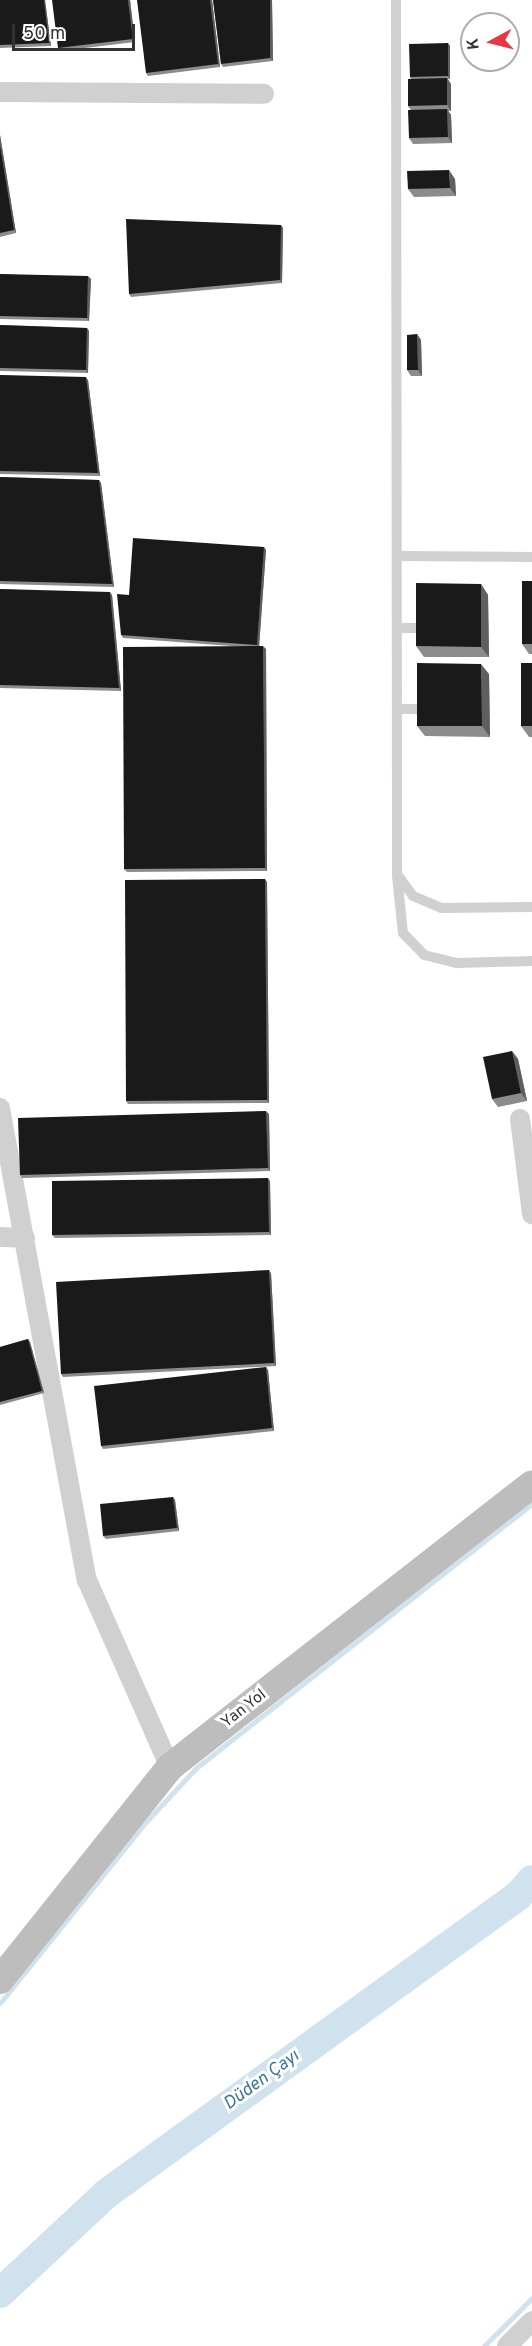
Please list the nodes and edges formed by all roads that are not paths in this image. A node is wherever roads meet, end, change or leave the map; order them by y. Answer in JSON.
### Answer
{"nodes":[{"id":1,"x":396,"y":0,"type":"edge"},
{"id":2,"x":0,"y":92,"type":"edge"},
{"id":3,"x":264,"y":94,"type":"dead end"},
{"id":4,"x":399,"y":556,"type":"junction"},
{"id":5,"x":532,"y":557,"type":"edge"},
{"id":6,"x":399,"y":628,"type":"junction"},
{"id":7,"x":424,"y":628,"type":"edge"},
{"id":8,"x":399,"y":709,"type":"junction"},
{"id":9,"x":425,"y":709,"type":"edge"},
{"id":10,"x":397,"y":874,"type":"junction"},
{"id":11,"x":532,"y":907,"type":"edge"},
{"id":12,"x":532,"y":961,"type":"edge"},
{"id":13,"x":0,"y":1108,"type":"edge"},
{"id":14,"x":520,"y":1119,"type":"dead end"},
{"id":15,"x":532,"y":1214,"type":"edge"},
{"id":16,"x":0,"y":1237,"type":"edge"},
{"id":17,"x":25,"y":1238,"type":"junction"},
{"id":18,"x":532,"y":1484,"type":"edge"},
{"id":19,"x":170,"y":1767,"type":"junction"},
{"id":20,"x":0,"y":1980,"type":"edge"},
{"id":21,"x":532,"y":2322,"type":"edge"},
{"id":22,"x":507,"y":2346,"type":"edge"}],
"edges":[{"from":1,"to":4,"type":"lane"},
{"from":2,"to":3,"type":"street"},
{"from":4,"to":5,"type":"lane"},
{"from":4,"to":6,"type":"lane"},
{"from":6,"to":7,"type":"lane"},
{"from":6,"to":8,"type":"lane"},
{"from":8,"to":9,"type":"lane"},
{"from":8,"to":10,"type":"lane"},
{"from":10,"to":11,"type":"lane"},
{"from":10,"to":12,"type":"lane"},
{"from":13,"to":17,"type":"street"},
{"from":14,"to":15,"type":"street"},
{"from":16,"to":17,"type":"street"},
{"from":17,"to":19,"type":"street"},
{"from":18,"to":19,"type":"street","name":"Yan Yol"},
{"from":19,"to":20,"type":"street","name":"Yan Yol"},
{"from":21,"to":22,"type":"street"}]}
